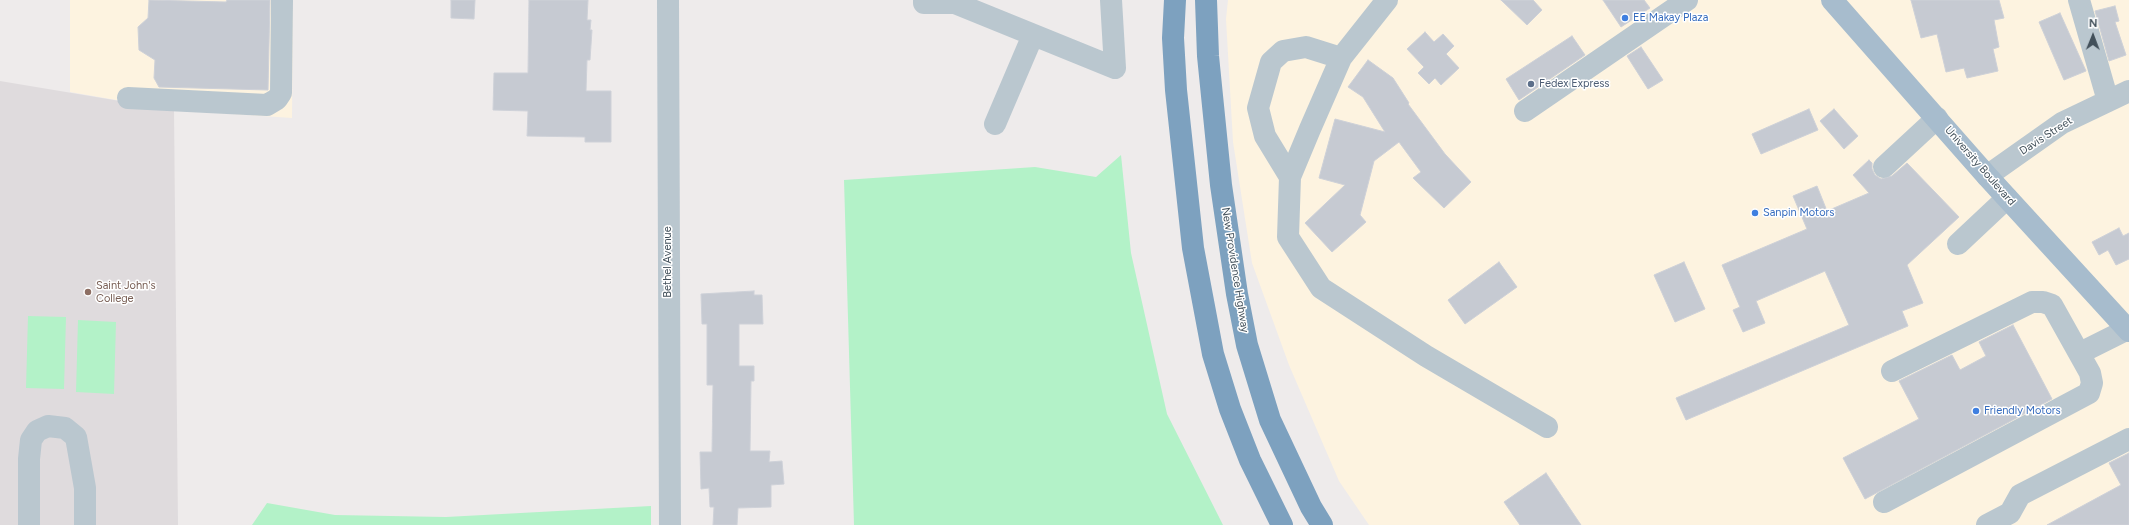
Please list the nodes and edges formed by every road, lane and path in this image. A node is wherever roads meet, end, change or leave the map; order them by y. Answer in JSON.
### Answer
{"nodes":[{"id":1,"x":282,"y":0,"type":"edge"},
{"id":2,"x":668,"y":0,"type":"edge"},
{"id":3,"x":924,"y":0,"type":"edge"},
{"id":4,"x":1112,"y":0,"type":"edge"},
{"id":5,"x":1163,"y":0,"type":"edge"},
{"id":6,"x":1175,"y":0,"type":"edge"},
{"id":7,"x":1206,"y":0,"type":"edge"},
{"id":8,"x":1387,"y":0,"type":"edge"},
{"id":9,"x":1687,"y":0,"type":"edge"},
{"id":10,"x":1832,"y":0,"type":"edge"},
{"id":11,"x":2079,"y":0,"type":"edge"},
{"id":12,"x":1033,"y":35,"type":"junction"},
{"id":13,"x":1173,"y":38,"type":"junction"},
{"id":14,"x":1342,"y":58,"type":"junction"},
{"id":15,"x":2129,"y":91,"type":"edge"},
{"id":16,"x":128,"y":98,"type":"dead end"},
{"id":17,"x":2108,"y":101,"type":"junction"},
{"id":18,"x":1525,"y":111,"type":"dead end"},
{"id":19,"x":1937,"y":118,"type":"junction"},
{"id":20,"x":995,"y":124,"type":"dead end"},
{"id":21,"x":1884,"y":167,"type":"dead end"},
{"id":22,"x":1987,"y":176,"type":"junction"},
{"id":23,"x":1290,"y":177,"type":"junction"},
{"id":24,"x":2007,"y":198,"type":"junction"},
{"id":25,"x":1958,"y":244,"type":"dead end"},
{"id":26,"x":2128,"y":330,"type":"edge"},
{"id":27,"x":2080,"y":354,"type":"junction"},
{"id":28,"x":1892,"y":371,"type":"dead end"},
{"id":29,"x":1546,"y":427,"type":"dead end"},
{"id":30,"x":2129,"y":438,"type":"edge"},
{"id":31,"x":1884,"y":502,"type":"dead end"},
{"id":32,"x":29,"y":525,"type":"edge"},
{"id":33,"x":85,"y":525,"type":"edge"},
{"id":34,"x":670,"y":525,"type":"edge"},
{"id":35,"x":1282,"y":525,"type":"edge"},
{"id":36,"x":1322,"y":525,"type":"edge"},
{"id":37,"x":1987,"y":525,"type":"edge"}],
"edges":[{"from":1,"to":16,"type":"street"},
{"from":2,"to":34,"type":"street","name":"Bethel Avenue"},
{"from":3,"to":12,"type":"street"},
{"from":4,"to":12,"type":"street"},
{"from":5,"to":13,"type":"highway"},
{"from":6,"to":13,"type":"highway"},
{"from":7,"to":36,"type":"highway","name":"New Providence Highway"},
{"from":8,"to":14,"type":"street"},
{"from":9,"to":18,"type":"street"},
{"from":10,"to":19,"type":"main road","name":"University Boulevard"},
{"from":11,"to":17,"type":"street"},
{"from":12,"to":20,"type":"street"},
{"from":13,"to":35,"type":"highway"},
{"from":14,"to":23,"type":"street"},
{"from":14,"to":23,"type":"street"},
{"from":15,"to":17,"type":"street","name":"Davis Street"},
{"from":17,"to":22,"type":"street","name":"Davis Street"},
{"from":19,"to":21,"type":"street"},
{"from":19,"to":22,"type":"main road","name":"University Boulevard"},
{"from":22,"to":24,"type":"main road","name":"University Boulevard"},
{"from":23,"to":29,"type":"street"},
{"from":24,"to":25,"type":"street"},
{"from":24,"to":26,"type":"main road","name":"University Boulevard"},
{"from":26,"to":27,"type":"street"},
{"from":27,"to":28,"type":"street"},
{"from":27,"to":31,"type":"street"},
{"from":30,"to":37,"type":"street"},
{"from":32,"to":33,"type":"street"}]}
